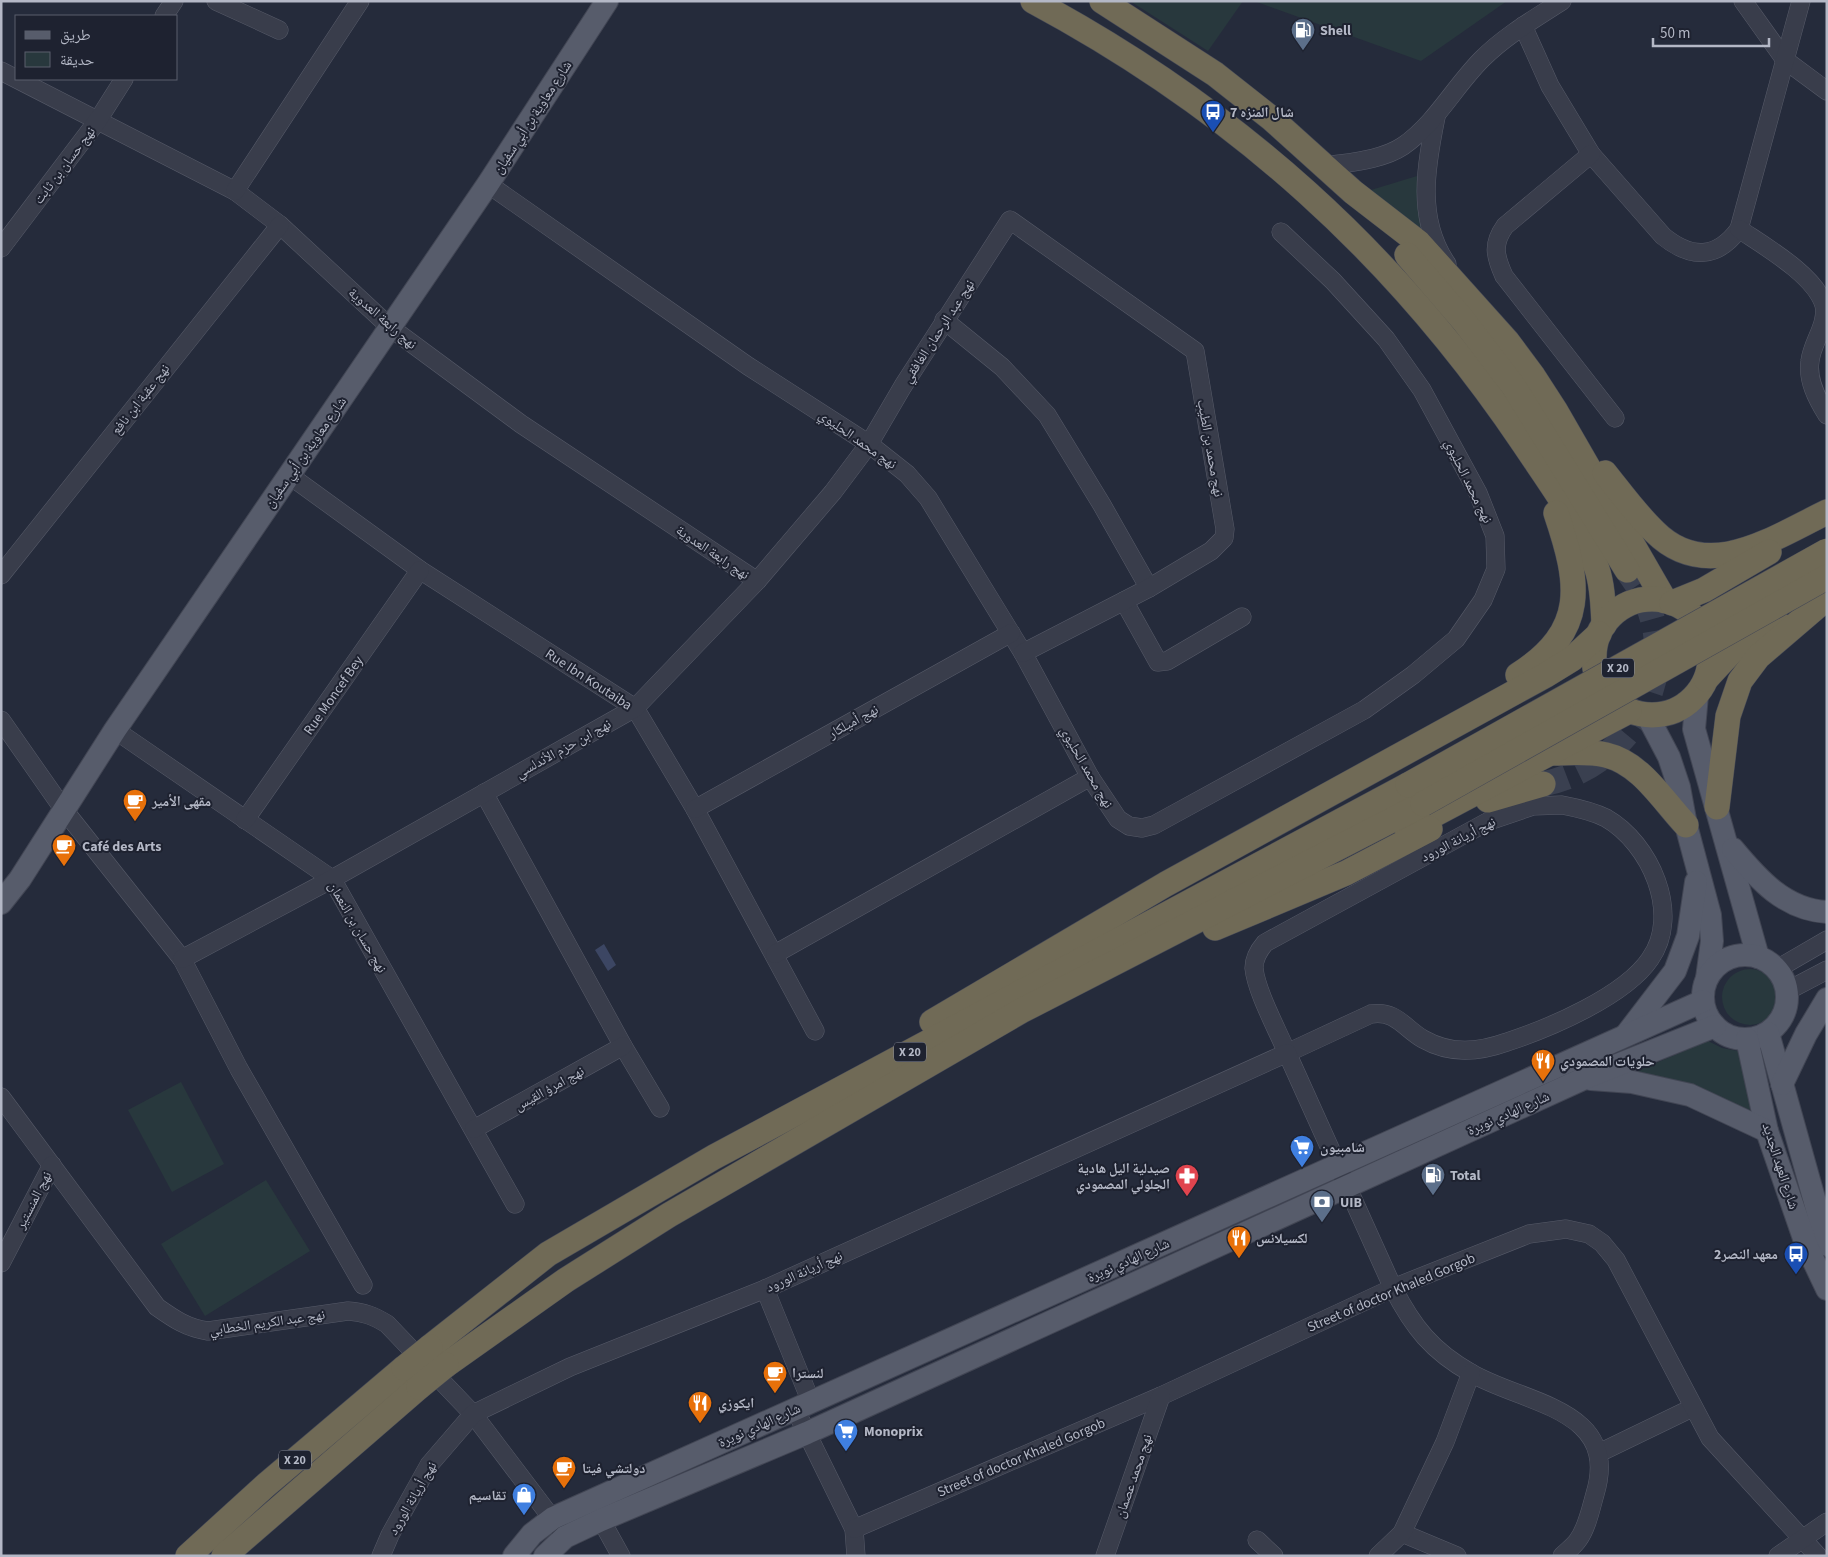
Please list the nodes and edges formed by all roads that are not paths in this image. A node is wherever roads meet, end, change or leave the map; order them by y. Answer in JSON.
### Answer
{"nodes":[{"id":1,"x":174,"y":1,"type":"edge"},
{"id":2,"x":216,"y":1,"type":"edge"},
{"id":3,"x":360,"y":1,"type":"edge"},
{"id":4,"x":1034,"y":1,"type":"edge"},
{"id":5,"x":1102,"y":1,"type":"edge"},
{"id":6,"x":1562,"y":1,"type":"edge"},
{"id":7,"x":1743,"y":1,"type":"edge"},
{"id":8,"x":1801,"y":1,"type":"edge"},
{"id":9,"x":598,"y":6,"type":"edge"},
{"id":10,"x":165,"y":15,"type":"edge"},
{"id":11,"x":1523,"y":26,"type":"junction"},
{"id":12,"x":279,"y":30,"type":"dead end"},
{"id":13,"x":1785,"y":60,"type":"junction"},
{"id":14,"x":1,"y":71,"type":"edge"},
{"id":15,"x":15,"y":78,"type":"edge"},
{"id":16,"x":19,"y":80,"type":"edge"},
{"id":17,"x":123,"y":80,"type":"edge"},
{"id":18,"x":1827,"y":91,"type":"edge"},
{"id":19,"x":1436,"y":117,"type":"junction"},
{"id":20,"x":98,"y":120,"type":"junction"},
{"id":21,"x":1591,"y":154,"type":"junction"},
{"id":22,"x":1326,"y":166,"type":"junction"},
{"id":23,"x":488,"y":184,"type":"junction"},
{"id":24,"x":235,"y":191,"type":"junction"},
{"id":25,"x":1353,"y":192,"type":"junction"},
{"id":26,"x":1010,"y":220,"type":"joint"},
{"id":27,"x":280,"y":224,"type":"junction"},
{"id":28,"x":1739,"y":229,"type":"junction"},
{"id":29,"x":1281,"y":232,"type":"dead end"},
{"id":30,"x":1,"y":248,"type":"edge"},
{"id":31,"x":1478,"y":310,"type":"junction"},
{"id":32,"x":944,"y":320,"type":"junction"},
{"id":33,"x":391,"y":328,"type":"junction"},
{"id":34,"x":1555,"y":410,"type":"junction"},
{"id":35,"x":1827,"y":415,"type":"edge"},
{"id":36,"x":1615,"y":418,"type":"dead end"},
{"id":37,"x":1516,"y":432,"type":"junction"},
{"id":38,"x":869,"y":444,"type":"junction"},
{"id":39,"x":289,"y":475,"type":"junction"},
{"id":40,"x":1827,"y":512,"type":"edge"},
{"id":41,"x":1827,"y":518,"type":"edge"},
{"id":42,"x":1827,"y":551,"type":"edge"},
{"id":43,"x":420,"y":570,"type":"junction"},
{"id":44,"x":1627,"y":570,"type":"tunnel mouth"},
{"id":45,"x":1,"y":575,"type":"edge"},
{"id":46,"x":1827,"y":577,"type":"edge"},
{"id":47,"x":757,"y":581,"type":"junction"},
{"id":48,"x":1149,"y":588,"type":"junction"},
{"id":49,"x":1124,"y":601,"type":"junction"},
{"id":50,"x":1824,"y":601,"type":"edge"},
{"id":51,"x":1669,"y":602,"type":"junction"},
{"id":52,"x":1242,"y":617,"type":"dead end"},
{"id":53,"x":1601,"y":629,"type":"junction"},
{"id":54,"x":1010,"y":633,"type":"junction"},
{"id":55,"x":1023,"y":654,"type":"junction"},
{"id":56,"x":1701,"y":687,"type":"junction"},
{"id":57,"x":635,"y":708,"type":"junction"},
{"id":58,"x":1638,"y":713,"type":"junction"},
{"id":59,"x":1,"y":720,"type":"edge"},
{"id":60,"x":115,"y":730,"type":"junction"},
{"id":61,"x":1550,"y":754,"type":"junction"},
{"id":62,"x":1363,"y":776,"type":"junction"},
{"id":63,"x":1090,"y":777,"type":"junction"},
{"id":64,"x":1543,"y":784,"type":"tunnel mouth"},
{"id":65,"x":484,"y":793,"type":"junction"},
{"id":66,"x":1416,"y":795,"type":"junction"},
{"id":67,"x":1716,"y":807,"type":"junction"},
{"id":68,"x":695,"y":809,"type":"junction"},
{"id":69,"x":64,"y":810,"type":"junction"},
{"id":70,"x":245,"y":820,"type":"junction"},
{"id":71,"x":1686,"y":825,"type":"junction"},
{"id":72,"x":1726,"y":840,"type":"junction"},
{"id":73,"x":1698,"y":864,"type":"junction"},
{"id":74,"x":332,"y":879,"type":"junction"},
{"id":75,"x":1,"y":903,"type":"edge"},
{"id":76,"x":1827,"y":912,"type":"edge"},
{"id":77,"x":1215,"y":928,"type":"junction"},
{"id":78,"x":1827,"y":940,"type":"edge"},
{"id":79,"x":775,"y":954,"type":"junction"},
{"id":80,"x":1758,"y":957,"type":"junction"},
{"id":81,"x":182,"y":959,"type":"junction"},
{"id":82,"x":1777,"y":969,"type":"junction"},
{"id":83,"x":1827,"y":970,"type":"edge"},
{"id":84,"x":1707,"y":978,"type":"junction"},
{"id":85,"x":1787,"y":991,"type":"junction"},
{"id":86,"x":1827,"y":999,"type":"edge"},
{"id":87,"x":1703,"y":1001,"type":"junction"},
{"id":88,"x":1715,"y":1026,"type":"junction"},
{"id":89,"x":815,"y":1031,"type":"dead end"},
{"id":90,"x":1757,"y":1036,"type":"junction"},
{"id":91,"x":1624,"y":1037,"type":"junction"},
{"id":92,"x":623,"y":1046,"type":"junction"},
{"id":93,"x":1287,"y":1053,"type":"junction"},
{"id":94,"x":1585,"y":1078,"type":"junction"},
{"id":95,"x":1782,"y":1084,"type":"junction"},
{"id":96,"x":1,"y":1096,"type":"edge"},
{"id":97,"x":860,"y":1104,"type":"junction"},
{"id":98,"x":660,"y":1108,"type":"dead end"},
{"id":99,"x":474,"y":1130,"type":"junction"},
{"id":100,"x":1767,"y":1131,"type":"junction"},
{"id":101,"x":714,"y":1157,"type":"junction"},
{"id":102,"x":52,"y":1164,"type":"junction"},
{"id":103,"x":1342,"y":1177,"type":"junction"},
{"id":104,"x":515,"y":1204,"type":"dead end"},
{"id":105,"x":1827,"y":1245,"type":"edge"},
{"id":106,"x":1,"y":1263,"type":"edge"},
{"id":107,"x":362,"y":1284,"type":"dead end"},
{"id":108,"x":1392,"y":1288,"type":"junction"},
{"id":109,"x":765,"y":1289,"type":"junction"},
{"id":110,"x":1827,"y":1289,"type":"edge"},
{"id":111,"x":1471,"y":1374,"type":"junction"},
{"id":112,"x":1161,"y":1396,"type":"junction"},
{"id":113,"x":803,"y":1405,"type":"junction"},
{"id":114,"x":1692,"y":1408,"type":"junction"},
{"id":115,"x":473,"y":1414,"type":"junction"},
{"id":116,"x":807,"y":1433,"type":"junction"},
{"id":117,"x":1599,"y":1453,"type":"junction"},
{"id":118,"x":266,"y":1485,"type":"junction"},
{"id":119,"x":553,"y":1518,"type":"junction"},
{"id":120,"x":601,"y":1520,"type":"junction"},
{"id":121,"x":1827,"y":1522,"type":"edge"},
{"id":122,"x":854,"y":1529,"type":"junction"},
{"id":123,"x":1402,"y":1533,"type":"junction"},
{"id":124,"x":565,"y":1537,"type":"junction"},
{"id":125,"x":1802,"y":1539,"type":"junction"},
{"id":126,"x":1257,"y":1540,"type":"dead end"},
{"id":127,"x":174,"y":1556,"type":"edge"},
{"id":128,"x":188,"y":1556,"type":"edge"},
{"id":129,"x":224,"y":1556,"type":"edge"},
{"id":130,"x":381,"y":1556,"type":"edge"},
{"id":131,"x":514,"y":1556,"type":"edge"},
{"id":132,"x":545,"y":1556,"type":"edge"},
{"id":133,"x":621,"y":1556,"type":"edge"},
{"id":134,"x":856,"y":1556,"type":"edge"},
{"id":135,"x":1105,"y":1556,"type":"edge"},
{"id":136,"x":1274,"y":1556,"type":"edge"},
{"id":137,"x":1378,"y":1556,"type":"edge"},
{"id":138,"x":1457,"y":1556,"type":"edge"},
{"id":139,"x":1562,"y":1556,"type":"edge"},
{"id":140,"x":1778,"y":1556,"type":"edge"},
{"id":141,"x":1818,"y":1556,"type":"edge"}],
"edges":[{"from":1,"to":10,"type":"street"},
{"from":2,"to":12,"type":"street"},
{"from":3,"to":24,"type":"street"},
{"from":4,"to":37,"type":"highway"},
{"from":5,"to":22,"type":"highway"},
{"from":6,"to":11,"type":"street"},
{"from":7,"to":13,"type":"street"},
{"from":8,"to":13,"type":"street"},
{"from":9,"to":23,"type":"main road","name":"شارع معاوية بن أبي سفيان"},
{"from":11,"to":19,"type":"street"},
{"from":11,"to":21,"type":"street"},
{"from":13,"to":18,"type":"street"},
{"from":13,"to":28,"type":"street"},
{"from":14,"to":15,"type":"street","name":"نهج رابعة العدوية"},
{"from":16,"to":20,"type":"street","name":"نهج رابعة العدوية"},
{"from":17,"to":20,"type":"street","name":"نهج حسان بن ثابت"},
{"from":19,"to":22,"type":"street"},
{"from":19,"to":31,"type":"street"},
{"from":20,"to":24,"type":"street","name":"نهج رابعة العدوية"},
{"from":20,"to":30,"type":"street","name":"نهج حسان بن ثابت"},
{"from":21,"to":28,"type":"street"},
{"from":21,"to":36,"type":"street"},
{"from":22,"to":25,"type":"highway"},
{"from":23,"to":33,"type":"main road","name":"شارع معاوية بن أبي سفيان"},
{"from":23,"to":38,"type":"street","name":"نهج محمد الحليوي"},
{"from":24,"to":27,"type":"street","name":"نهج رابعة العدوية"},
{"from":25,"to":31,"type":"highway"},
{"from":25,"to":44,"type":"highway"},
{"from":26,"to":32,"type":"street","name":"نهج عبد الرحمان الغافقي"},
{"from":26,"to":48,"type":"street","name":"نهج محمد بن الطيب"},
{"from":27,"to":33,"type":"street","name":"نهج رابعة العدوية"},
{"from":27,"to":45,"type":"street","name":"نهج عقبة ابن نافع"},
{"from":28,"to":35,"type":"street"},
{"from":29,"to":63,"type":"street","name":"نهج محمد الحليوي"},
{"from":31,"to":34,"type":"highway"},
{"from":32,"to":38,"type":"street","name":"نهج عبد الرحمان الغافقي"},
{"from":32,"to":48,"type":"street"},
{"from":33,"to":39,"type":"main road","name":"شارع معاوية بن أبي سفيان"},
{"from":33,"to":47,"type":"street","name":"نهج رابعة العدوية"},
{"from":34,"to":40,"type":"highway"},
{"from":34,"to":51,"type":"highway"},
{"from":37,"to":53,"type":"highway"},
{"from":37,"to":62,"type":"highway"},
{"from":38,"to":47,"type":"street","name":"نهج ابن حزم الأندلسي"},
{"from":38,"to":54,"type":"street","name":"نهج محمد الحليوي"},
{"from":39,"to":43,"type":"street","name":"Rue Ibn Koutaiba"},
{"from":39,"to":60,"type":"main road","name":"شارع معاوية بن أبي سفيان"},
{"from":41,"to":51,"type":"highway"},
{"from":42,"to":66,"type":"highway","number":"X 20","bridge":true},
{"from":43,"to":57,"type":"street","name":"Rue Ibn Koutaiba"},
{"from":43,"to":70,"type":"street","name":"Rue Moncef Bey"},
{"from":46,"to":66,"type":"highway","number":"X 20","bridge":true},
{"from":47,"to":57,"type":"street","name":"نهج ابن حزم الأندلسي"},
{"from":48,"to":49,"type":"street","name":"نهج محمد بن الطيب"},
{"from":49,"to":52,"type":"street"},
{"from":49,"to":55,"type":"street","name":"نهج محمد بن الطيب"},
{"from":50,"to":56,"type":"highway"},
{"from":50,"to":67,"type":"highway"},
{"from":51,"to":53,"type":"highway"},
{"from":51,"to":56,"type":"highway"},
{"from":53,"to":58,"type":"highway"},
{"from":53,"to":62,"type":"highway"},
{"from":54,"to":55,"type":"street","name":"نهج محمد الحليوي"},
{"from":54,"to":68,"type":"street","name":"نهج أميلكار"},
{"from":55,"to":63,"type":"street","name":"نهج محمد الحليوي"},
{"from":56,"to":58,"type":"highway"},
{"from":56,"to":67,"type":"main road"},
{"from":57,"to":65,"type":"street","name":"نهج ابن حزم الأندلسي"},
{"from":57,"to":68,"type":"street","name":"Rue Ibn Koutaiba"},
{"from":58,"to":61,"type":"highway"},
{"from":58,"to":71,"type":"main road"},
{"from":59,"to":69,"type":"street"},
{"from":60,"to":69,"type":"main road","name":"شارع معاوية بن أبي سفيان"},
{"from":60,"to":70,"type":"street","name":"نهج حسان بن النعمان"},
{"from":61,"to":71,"type":"highway"},
{"from":61,"to":77,"type":"highway"},
{"from":62,"to":101,"type":"highway"},
{"from":63,"to":79,"type":"street"},
{"from":64,"to":77,"type":"highway"},
{"from":65,"to":74,"type":"street","name":"نهج ابن حزم الأندلسي"},
{"from":65,"to":92,"type":"street"},
{"from":66,"to":97,"type":"highway","number":"X 20"},
{"from":66,"to":101,"type":"highway","number":"X 20"},
{"from":67,"to":72,"type":"main road"},
{"from":68,"to":79,"type":"street","name":"Rue Ibn Koutaiba"},
{"from":69,"to":75,"type":"main road","name":"شارع معاوية بن أبي سفيان"},
{"from":69,"to":81,"type":"street"},
{"from":70,"to":74,"type":"street","name":"نهج حسان بن النعمان"},
{"from":71,"to":73,"type":"main road"},
{"from":72,"to":76,"type":"main road"},
{"from":72,"to":80,"type":"main road"},
{"from":73,"to":84,"type":"main road"},
{"from":73,"to":91,"type":"main road"},
{"from":74,"to":81,"type":"street","name":"نهج ابن حزم الأندلسي"},
{"from":74,"to":99,"type":"street","name":"نهج حسان بن النعمان"},
{"from":77,"to":97,"type":"highway"},
{"from":78,"to":82,"type":"street"},
{"from":79,"to":89,"type":"street","name":"Rue Ibn Koutaiba"},
{"from":80,"to":82,"type":"main road"},
{"from":80,"to":84,"type":"main road"},
{"from":81,"to":107,"type":"street"},
{"from":82,"to":85,"type":"main road"},
{"from":83,"to":85,"type":"street"},
{"from":84,"to":87,"type":"main road"},
{"from":85,"to":90,"type":"main road"},
{"from":86,"to":95,"type":"main road"},
{"from":87,"to":88,"type":"main road"},
{"from":87,"to":91,"type":"main road","name":"شارع الهادي نويرة"},
{"from":88,"to":90,"type":"main road"},
{"from":88,"to":94,"type":"main road","name":"شارع الهادي نويرة"},
{"from":90,"to":95,"type":"main road","name":"شارع العهد الجديد"},
{"from":90,"to":100,"type":"main road","name":"شارع العهد الجديد"},
{"from":91,"to":103,"type":"main road","name":"شارع الهادي نويرة"},
{"from":92,"to":98,"type":"street"},
{"from":92,"to":99,"type":"street","name":"نهج امرؤ القيس"},
{"from":93,"to":93,"type":"street","name":"نهج أريانة الورود"},
{"from":93,"to":103,"type":"street","name":"نهج أريانة الورود"},
{"from":93,"to":109,"type":"street","name":"نهج أريانة الورود"},
{"from":94,"to":100,"type":"main road"},
{"from":94,"to":103,"type":"main road","name":"شارع الهادي نويرة"},
{"from":95,"to":105,"type":"main road","name":"شارع العهد الجديد"},
{"from":96,"to":102,"type":"street","name":"نهج عبد الكريم الخطابي"},
{"from":97,"to":129,"type":"highway","number":"X 20","bridge":true},
{"from":99,"to":104,"type":"street","name":"نهج حسان بن النعمان"},
{"from":100,"to":110,"type":"main road","name":"شارع العهد الجديد"},
{"from":101,"to":118,"type":"highway","number":"X 20","bridge":true},
{"from":102,"to":106,"type":"street","name":"نهج المنستير"},
{"from":102,"to":115,"type":"street","name":"نهج عبد الكريم الخطابي"},
{"from":103,"to":108,"type":"street","name":"نهج أريانة الورود"},
{"from":103,"to":113,"type":"main road","name":"شارع الهادي نويرة"},
{"from":103,"to":116,"type":"main road","name":"شارع الهادي نويرة"},
{"from":108,"to":111,"type":"street","name":"نهج أريانة الورود"},
{"from":108,"to":112,"type":"street","name":"Street of doctor Khaled Gorgob"},
{"from":108,"to":114,"type":"street","name":"Street of doctor Khaled Gorgob"},
{"from":109,"to":113,"type":"street"},
{"from":109,"to":115,"type":"street","name":"نهج أريانة الورود"},
{"from":111,"to":117,"type":"street","name":"نهج أريانة الورود"},
{"from":111,"to":123,"type":"street"},
{"from":112,"to":122,"type":"street","name":"Street of doctor Khaled Gorgob"},
{"from":112,"to":135,"type":"street","name":"نهج محمد عصمان"},
{"from":113,"to":116,"type":"street"},
{"from":113,"to":119,"type":"main road","name":"شارع الهادي نويرة"},
{"from":114,"to":117,"type":"street"},
{"from":114,"to":125,"type":"street","name":"Street of doctor Khaled Gorgob"},
{"from":115,"to":119,"type":"street","name":"نهج عبد الكريم الخطابي"},
{"from":115,"to":130,"type":"street","name":"نهج أريانة الورود"},
{"from":116,"to":120,"type":"main road","name":"شارع الهادي نويرة"},
{"from":116,"to":122,"type":"street"},
{"from":117,"to":139,"type":"street"},
{"from":118,"to":127,"type":"highway"},
{"from":118,"to":128,"type":"highway","number":"X 20"},
{"from":119,"to":124,"type":"street"},
{"from":119,"to":131,"type":"main road","name":"شارع الهادي نويرة"},
{"from":120,"to":124,"type":"main road","name":"شارع الهادي نويرة"},
{"from":120,"to":133,"type":"street"},
{"from":121,"to":125,"type":"street"},
{"from":122,"to":134,"type":"street"},
{"from":123,"to":137,"type":"street"},
{"from":123,"to":138,"type":"street"},
{"from":124,"to":132,"type":"main road","name":"شارع الهادي نويرة"},
{"from":125,"to":140,"type":"street"},
{"from":125,"to":141,"type":"street","name":"Street of doctor Khaled Gorgob"},
{"from":126,"to":136,"type":"street"}]}
